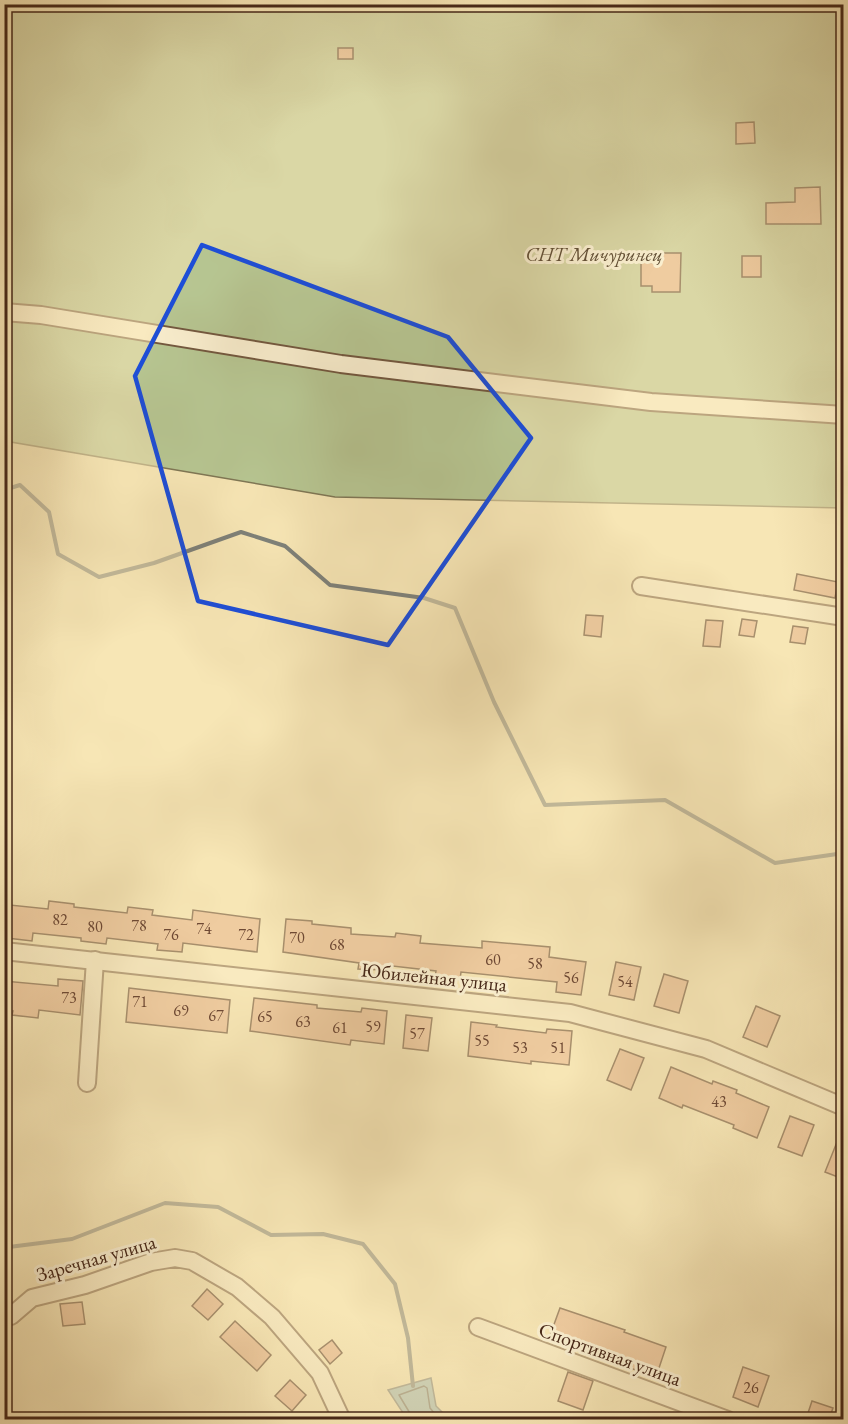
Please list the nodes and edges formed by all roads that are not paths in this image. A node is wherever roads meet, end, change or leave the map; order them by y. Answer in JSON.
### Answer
{"nodes":[{"id":1,"x":4,"y":312,"type":"edge"},
{"id":2,"x":843,"y":415,"type":"edge"},
{"id":3,"x":641,"y":586,"type":"dead end"},
{"id":4,"x":843,"y":617,"type":"edge"},
{"id":5,"x":4,"y":951,"type":"edge"},
{"id":6,"x":95,"y":960,"type":"junction"},
{"id":7,"x":87,"y":1083,"type":"dead end"},
{"id":8,"x":843,"y":1107,"type":"edge"},
{"id":9,"x":11,"y":1316,"type":"dead end"},
{"id":10,"x":478,"y":1327,"type":"dead end"},
{"id":11,"x":342,"y":1419,"type":"edge"},
{"id":12,"x":728,"y":1419,"type":"edge"}],
"edges":[{"from":1,"to":2,"type":"street"},
{"from":3,"to":4,"type":"street"},
{"from":5,"to":6,"type":"street","name":"Юбилейная улица"},
{"from":6,"to":7,"type":"street"},
{"from":6,"to":8,"type":"street","name":"Юбилейная улица"},
{"from":9,"to":11,"type":"street","name":"Заречная улица"},
{"from":10,"to":12,"type":"street","name":"Спортивная улица"}]}
